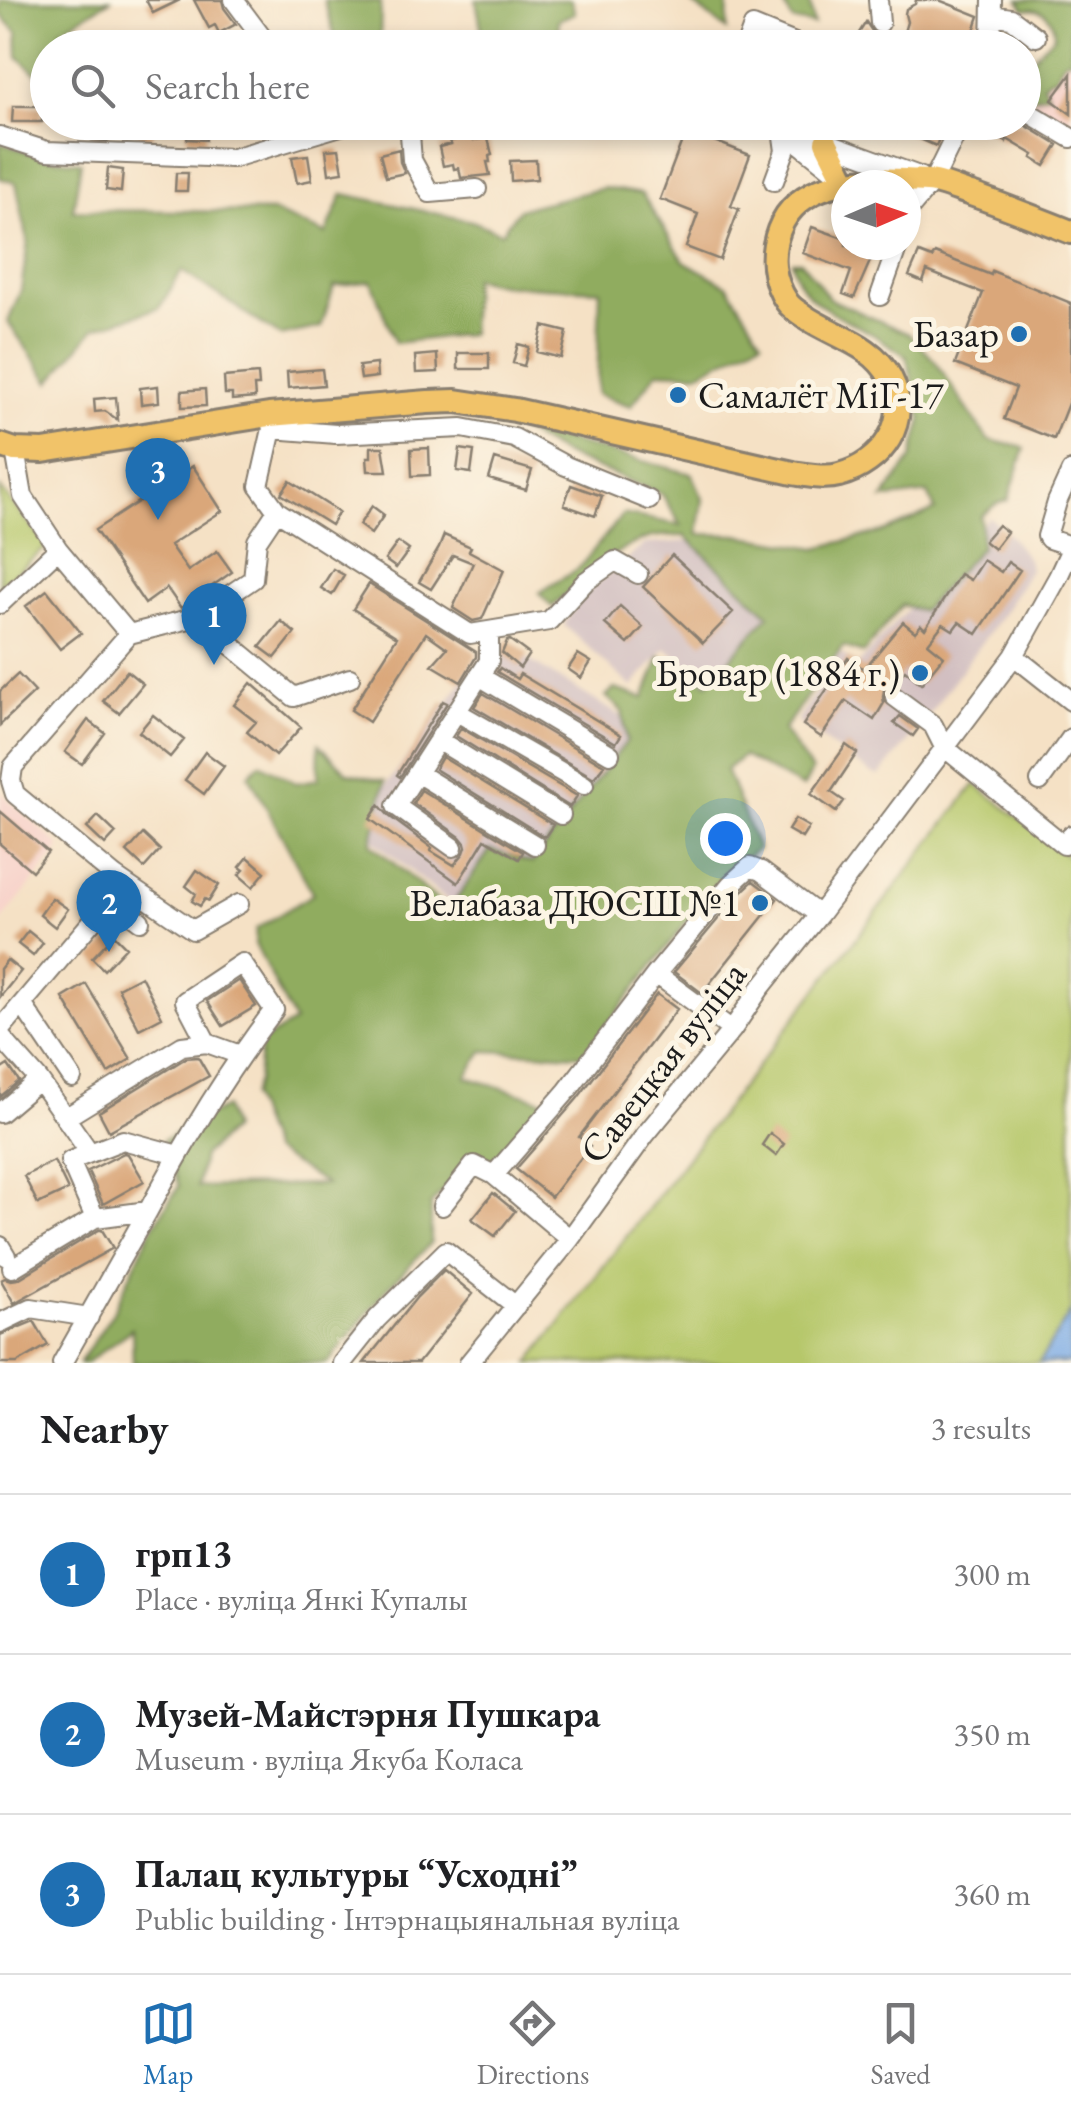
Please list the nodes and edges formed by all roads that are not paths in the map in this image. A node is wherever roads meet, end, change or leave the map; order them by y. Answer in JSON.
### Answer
{"nodes":[{"id":1,"x":234,"y":0,"type":"edge"},
{"id":2,"x":878,"y":0,"type":"edge"},
{"id":3,"x":992,"y":7,"type":"edge"},
{"id":4,"x":880,"y":24,"type":"dead end"},
{"id":5,"x":256,"y":30,"type":"edge"},
{"id":6,"x":1027,"y":30,"type":"edge"},
{"id":7,"x":1041,"y":120,"type":"edge"},
{"id":8,"x":0,"y":136,"type":"edge"},
{"id":9,"x":1071,"y":138,"type":"edge"},
{"id":10,"x":294,"y":140,"type":"edge"},
{"id":11,"x":411,"y":140,"type":"edge"},
{"id":12,"x":784,"y":140,"type":"edge"},
{"id":13,"x":795,"y":140,"type":"edge"},
{"id":14,"x":819,"y":140,"type":"edge"},
{"id":15,"x":953,"y":140,"type":"edge"},
{"id":16,"x":826,"y":142,"type":"junction"},
{"id":17,"x":832,"y":170,"type":"edge"},
{"id":18,"x":841,"y":170,"type":"edge"},
{"id":19,"x":774,"y":181,"type":"dead end"},
{"id":20,"x":921,"y":181,"type":"edge"},
{"id":21,"x":933,"y":181,"type":"junction"},
{"id":22,"x":831,"y":186,"type":"edge"},
{"id":23,"x":477,"y":189,"type":"dead end"},
{"id":24,"x":921,"y":196,"type":"edge"},
{"id":25,"x":1071,"y":232,"type":"edge"},
{"id":26,"x":893,"y":260,"type":"edge"},
{"id":27,"x":880,"y":296,"type":"dead end"},
{"id":28,"x":271,"y":422,"type":"junction"},
{"id":29,"x":8,"y":447,"type":"edge"},
{"id":30,"x":1071,"y":471,"type":"edge"},
{"id":31,"x":649,"y":500,"type":"dead end"},
{"id":32,"x":277,"y":510,"type":"junction"},
{"id":33,"x":1071,"y":548,"type":"edge"},
{"id":34,"x":58,"y":549,"type":"junction"},
{"id":35,"x":638,"y":574,"type":"dead end"},
{"id":36,"x":0,"y":604,"type":"edge"},
{"id":37,"x":197,"y":617,"type":"junction"},
{"id":38,"x":488,"y":631,"type":"junction"},
{"id":39,"x":129,"y":634,"type":"junction"},
{"id":40,"x":1014,"y":656,"type":"junction"},
{"id":41,"x":480,"y":676,"type":"junction"},
{"id":42,"x":350,"y":678,"type":"dead end"},
{"id":43,"x":895,"y":697,"type":"dead end"},
{"id":44,"x":1071,"y":701,"type":"edge"},
{"id":45,"x":457,"y":712,"type":"junction"},
{"id":46,"x":1071,"y":738,"type":"edge"},
{"id":47,"x":438,"y":740,"type":"junction"},
{"id":48,"x":944,"y":747,"type":"junction"},
{"id":49,"x":610,"y":754,"type":"dead end"},
{"id":50,"x":418,"y":773,"type":"junction"},
{"id":51,"x":1040,"y":780,"type":"dead end"},
{"id":52,"x":584,"y":785,"type":"dead end"},
{"id":53,"x":561,"y":815,"type":"dead end"},
{"id":54,"x":1071,"y":836,"type":"edge"},
{"id":55,"x":535,"y":845,"type":"dead end"},
{"id":56,"x":453,"y":847,"type":"dead end"},
{"id":57,"x":114,"y":876,"type":"junction"},
{"id":58,"x":111,"y":899,"type":"junction"},
{"id":59,"x":240,"y":904,"type":"dead end"},
{"id":60,"x":819,"y":914,"type":"junction"},
{"id":61,"x":140,"y":921,"type":"dead end"},
{"id":62,"x":656,"y":974,"type":"junction"},
{"id":63,"x":22,"y":1004,"type":"junction"},
{"id":64,"x":732,"y":1030,"type":"junction"},
{"id":65,"x":0,"y":1033,"type":"edge"},
{"id":66,"x":207,"y":1042,"type":"junction"},
{"id":67,"x":240,"y":1055,"type":"junction"},
{"id":68,"x":72,"y":1078,"type":"dead end"},
{"id":69,"x":39,"y":1080,"type":"junction"},
{"id":70,"x":0,"y":1112,"type":"edge"},
{"id":71,"x":65,"y":1118,"type":"junction"},
{"id":72,"x":90,"y":1154,"type":"junction"},
{"id":73,"x":178,"y":1155,"type":"junction"},
{"id":74,"x":494,"y":1175,"type":"junction"},
{"id":75,"x":442,"y":1206,"type":"dead end"},
{"id":76,"x":148,"y":1211,"type":"junction"},
{"id":77,"x":95,"y":1218,"type":"junction"},
{"id":78,"x":570,"y":1239,"type":"junction"},
{"id":79,"x":6,"y":1257,"type":"edge"},
{"id":80,"x":516,"y":1306,"type":"junction"},
{"id":81,"x":89,"y":1317,"type":"junction"},
{"id":82,"x":0,"y":1324,"type":"edge"},
{"id":83,"x":62,"y":1363,"type":"edge"},
{"id":84,"x":342,"y":1363,"type":"edge"},
{"id":85,"x":469,"y":1363,"type":"edge"}],
"edges":[{"from":1,"to":5,"type":"street"},
{"from":2,"to":4,"type":"street"},
{"from":3,"to":6,"type":"street"},
{"from":7,"to":9,"type":"street"},
{"from":8,"to":10,"type":"street"},
{"from":11,"to":23,"type":"street"},
{"from":12,"to":19,"type":"street"},
{"from":13,"to":17,"type":"street"},
{"from":14,"to":16,"type":"street"},
{"from":15,"to":21,"type":"street"},
{"from":16,"to":18,"type":"main road"},
{"from":16,"to":21,"type":"street"},
{"from":20,"to":21,"type":"main road"},
{"from":21,"to":24,"type":"street"},
{"from":21,"to":25,"type":"main road"},
{"from":22,"to":28,"type":"main road"},
{"from":26,"to":27,"type":"street"},
{"from":28,"to":29,"type":"main road"},
{"from":28,"to":31,"type":"street"},
{"from":28,"to":32,"type":"street"},
{"from":29,"to":34,"type":"street"},
{"from":30,"to":33,"type":"street"},
{"from":32,"to":37,"type":"street"},
{"from":32,"to":38,"type":"street"},
{"from":33,"to":40,"type":"street","name":"Савецкая вуліца"},
{"from":34,"to":36,"type":"street"},
{"from":34,"to":39,"type":"street"},
{"from":35,"to":38,"type":"street"},
{"from":37,"to":39,"type":"street"},
{"from":37,"to":42,"type":"street"},
{"from":38,"to":41,"type":"street"},
{"from":39,"to":57,"type":"street"},
{"from":40,"to":44,"type":"street"},
{"from":40,"to":48,"type":"street","name":"Савецкая вуліца"},
{"from":41,"to":45,"type":"street"},
{"from":41,"to":49,"type":"street"},
{"from":43,"to":48,"type":"street"},
{"from":45,"to":47,"type":"street"},
{"from":45,"to":52,"type":"street"},
{"from":46,"to":51,"type":"street"},
{"from":47,"to":50,"type":"street"},
{"from":47,"to":53,"type":"street"},
{"from":48,"to":54,"type":"street"},
{"from":48,"to":60,"type":"street","name":"Савецкая вуліца"},
{"from":50,"to":55,"type":"street"},
{"from":50,"to":56,"type":"street"},
{"from":57,"to":58,"type":"street"},
{"from":57,"to":59,"type":"street"},
{"from":58,"to":61,"type":"street"},
{"from":58,"to":63,"type":"street"},
{"from":60,"to":62,"type":"street"},
{"from":60,"to":64,"type":"street","name":"Савецкая вуліца"},
{"from":62,"to":64,"type":"street"},
{"from":62,"to":74,"type":"street"},
{"from":63,"to":65,"type":"street"},
{"from":63,"to":68,"type":"street"},
{"from":64,"to":78,"type":"street","name":"Савецкая вуліца"},
{"from":65,"to":69,"type":"street"},
{"from":66,"to":67,"type":"street"},
{"from":66,"to":67,"type":"street"},
{"from":66,"to":71,"type":"street"},
{"from":67,"to":73,"type":"street"},
{"from":69,"to":70,"type":"street"},
{"from":69,"to":71,"type":"street"},
{"from":71,"to":72,"type":"street"},
{"from":72,"to":73,"type":"street"},
{"from":72,"to":77,"type":"street"},
{"from":73,"to":76,"type":"street"},
{"from":74,"to":75,"type":"street"},
{"from":74,"to":78,"type":"street"},
{"from":76,"to":77,"type":"street"},
{"from":76,"to":81,"type":"street"},
{"from":77,"to":79,"type":"street"},
{"from":78,"to":80,"type":"street","name":"Савецкая вуліца"},
{"from":80,"to":84,"type":"street"},
{"from":80,"to":85,"type":"street","name":"Савецкая вуліца"},
{"from":81,"to":82,"type":"street"},
{"from":81,"to":83,"type":"street"}]}
